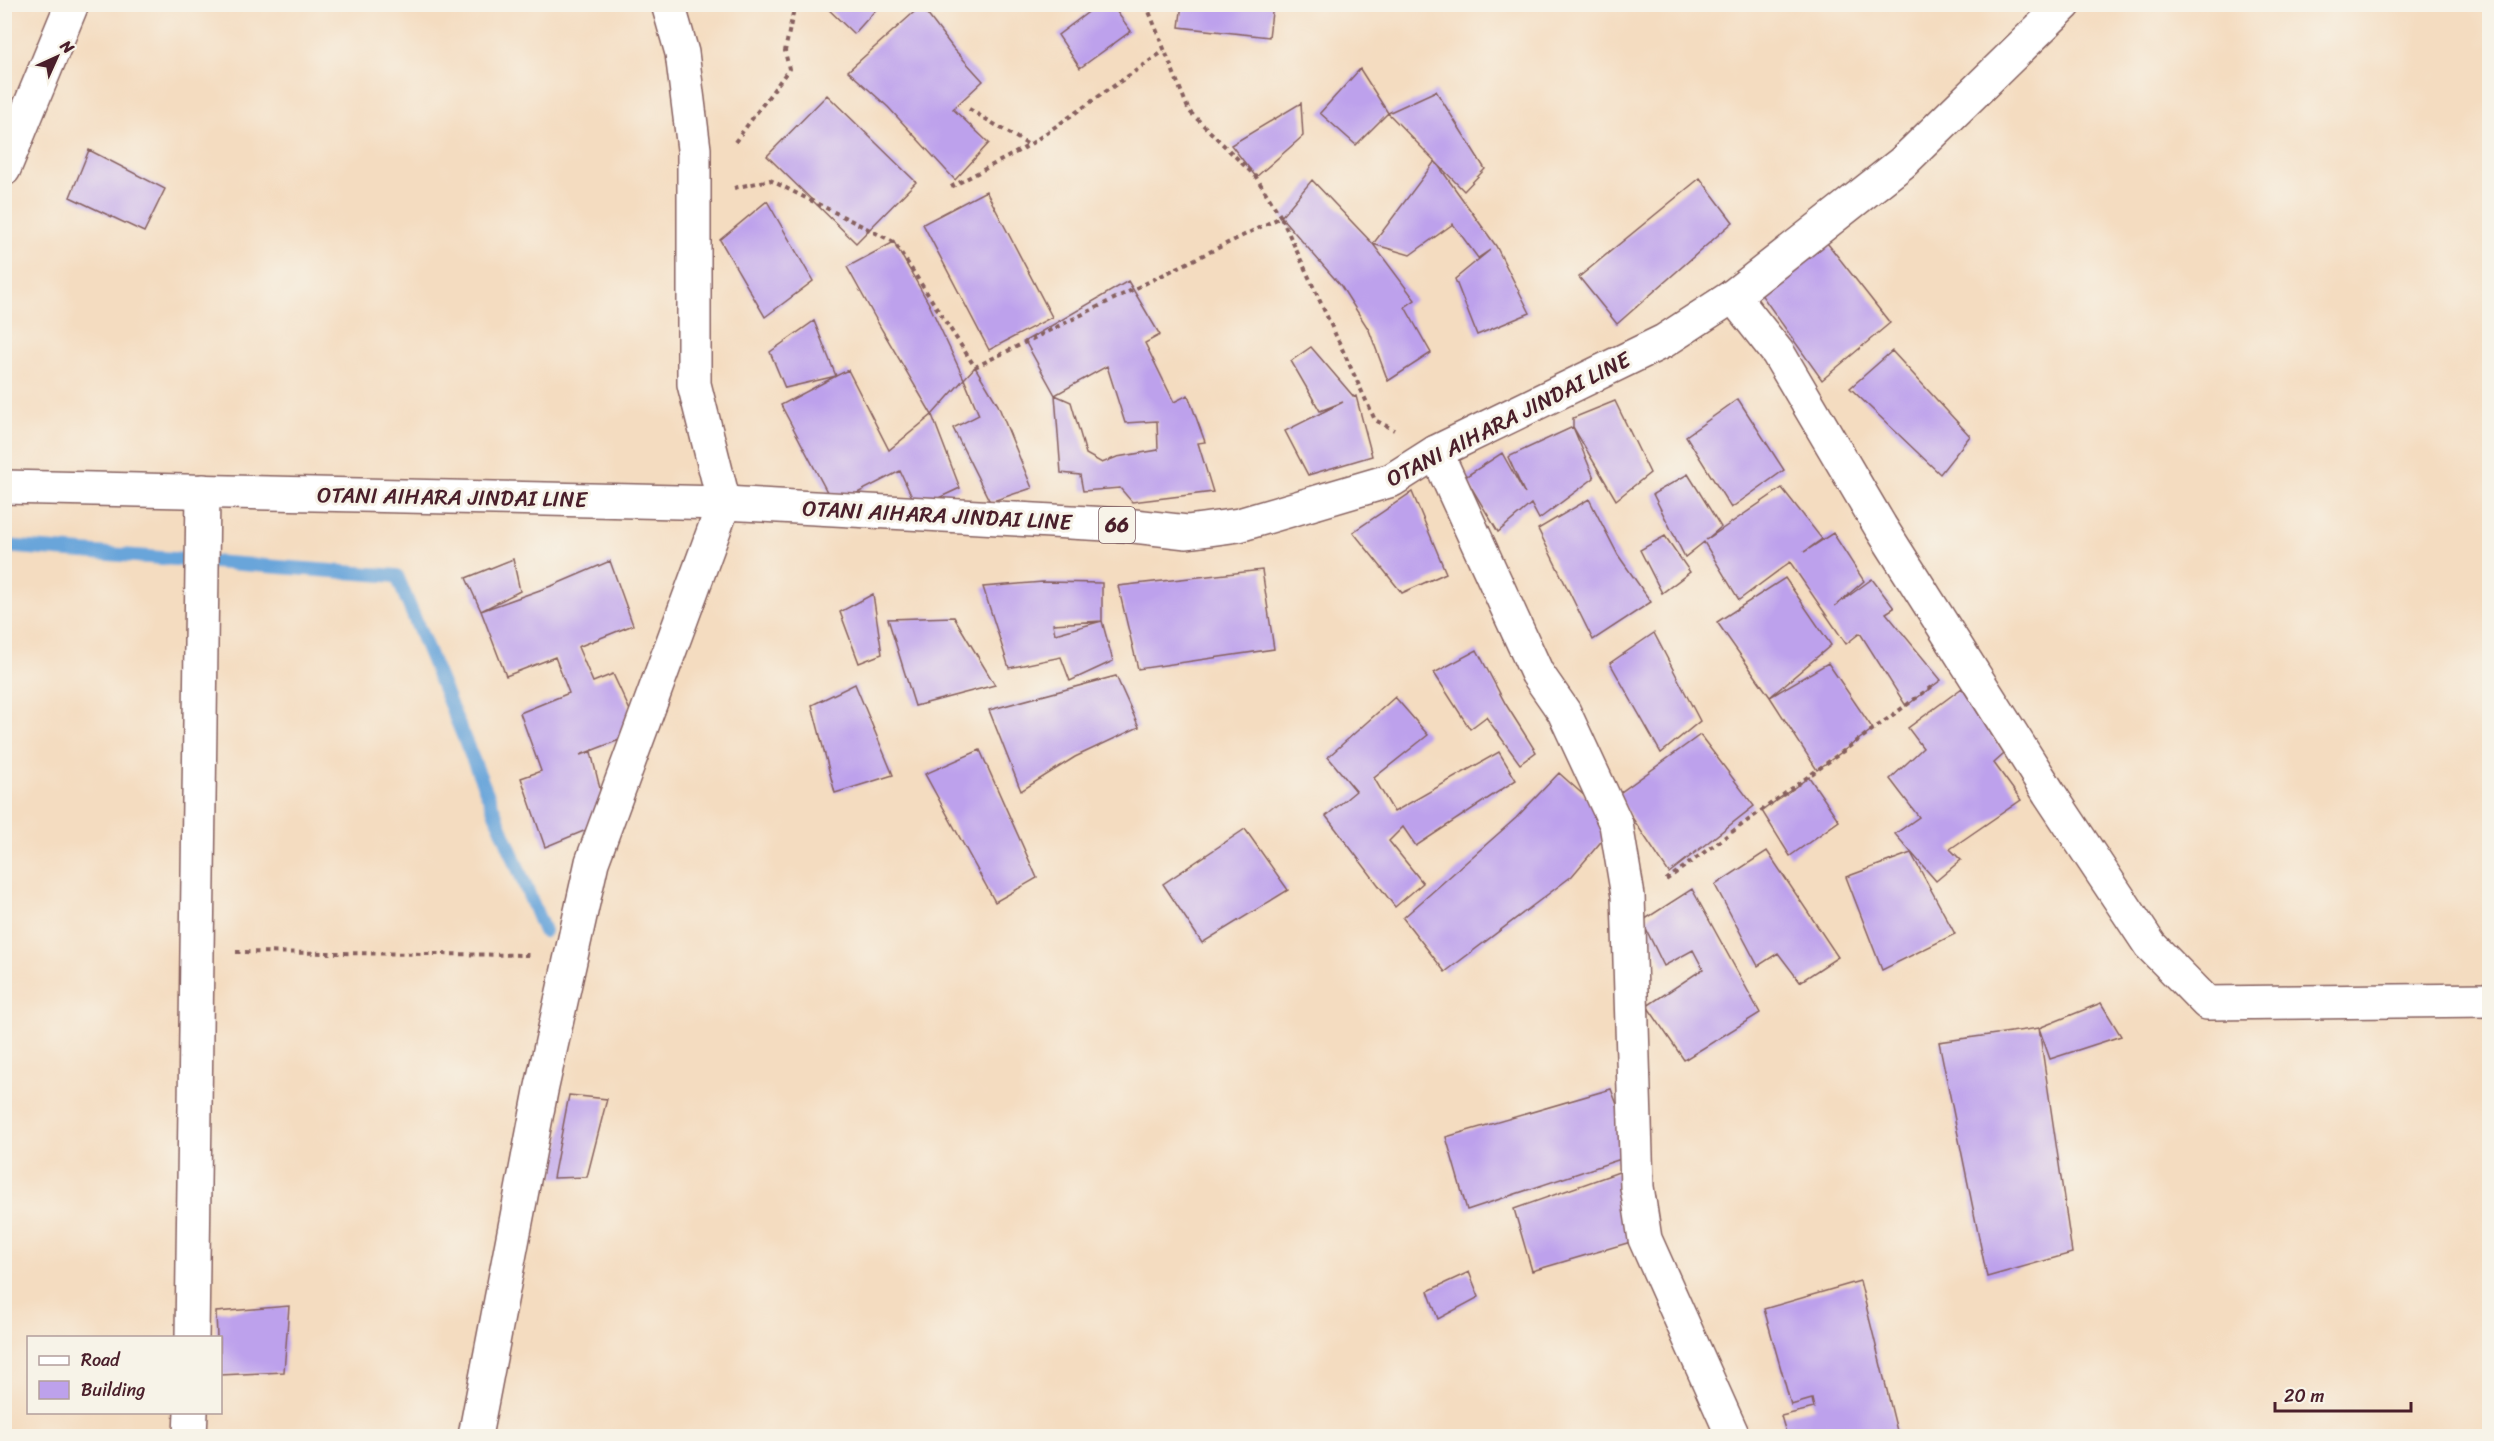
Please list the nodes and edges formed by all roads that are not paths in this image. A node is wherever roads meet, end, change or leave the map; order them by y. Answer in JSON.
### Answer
{"nodes":[{"id":1,"x":72,"y":4,"type":"edge"},
{"id":2,"x":668,"y":4,"type":"edge"},
{"id":3,"x":2065,"y":4,"type":"edge"},
{"id":4,"x":4,"y":169,"type":"edge"},
{"id":5,"x":1733,"y":296,"type":"junction"},
{"id":6,"x":1436,"y":452,"type":"junction"},
{"id":7,"x":4,"y":487,"type":"edge"},
{"id":8,"x":202,"y":492,"type":"junction"},
{"id":9,"x":724,"y":503,"type":"junction"},
{"id":10,"x":2490,"y":1000,"type":"edge"},
{"id":11,"x":192,"y":1336,"type":"edge"},
{"id":12,"x":191,"y":1414,"type":"edge"},
{"id":13,"x":190,"y":1437,"type":"edge"},
{"id":14,"x":475,"y":1437,"type":"edge"},
{"id":15,"x":1733,"y":1437,"type":"edge"}],
"edges":[{"from":1,"to":4,"type":"street"},
{"from":2,"to":9,"type":"street"},
{"from":3,"to":5,"type":"street","name":"OTANI AIHARA JINDAI LINE","number":"66"},
{"from":5,"to":6,"type":"street","name":"OTANI AIHARA JINDAI LINE","number":"66"},
{"from":5,"to":10,"type":"street"},
{"from":6,"to":9,"type":"street","name":"OTANI AIHARA JINDAI LINE","number":"66"},
{"from":6,"to":15,"type":"street"},
{"from":7,"to":8,"type":"street","name":"OTANI AIHARA JINDAI LINE","number":"66"},
{"from":8,"to":9,"type":"street","name":"OTANI AIHARA JINDAI LINE","number":"66"},
{"from":8,"to":11,"type":"street"},
{"from":9,"to":14,"type":"street"},
{"from":12,"to":13,"type":"street"}]}
